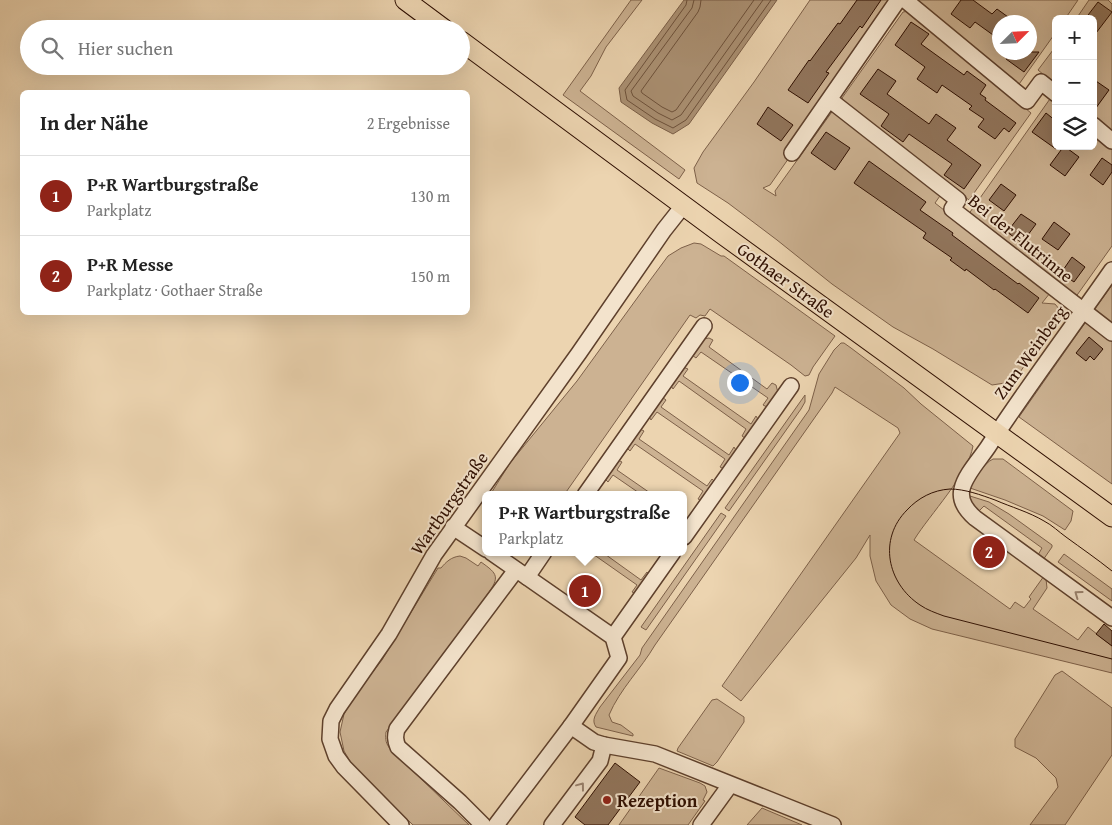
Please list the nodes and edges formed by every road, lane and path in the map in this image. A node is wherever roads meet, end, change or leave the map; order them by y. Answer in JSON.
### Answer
{"nodes":[{"id":1,"x":405,"y":0,"type":"edge"},
{"id":2,"x":898,"y":0,"type":"edge"},
{"id":3,"x":905,"y":0,"type":"edge"},
{"id":4,"x":432,"y":20,"type":"edge"},
{"id":5,"x":470,"y":48,"type":"edge"},
{"id":6,"x":1052,"y":91,"type":"edge"},
{"id":7,"x":830,"y":100,"type":"junction"},
{"id":8,"x":1097,"y":128,"type":"edge"},
{"id":9,"x":1112,"y":141,"type":"edge"},
{"id":10,"x":792,"y":153,"type":"dead end"},
{"id":11,"x":683,"y":206,"type":"junction"},
{"id":12,"x":1112,"y":270,"type":"edge"},
{"id":13,"x":1083,"y":311,"type":"junction"},
{"id":14,"x":704,"y":326,"type":"dead end"},
{"id":15,"x":1112,"y":333,"type":"edge"},
{"id":16,"x":791,"y":386,"type":"dead end"},
{"id":17,"x":997,"y":432,"type":"junction"},
{"id":18,"x":588,"y":491,"type":"edge"},
{"id":19,"x":1112,"y":517,"type":"edge"},
{"id":20,"x":453,"y":527,"type":"junction"},
{"id":21,"x":687,"y":533,"type":"edge"},
{"id":22,"x":482,"y":546,"type":"edge"},
{"id":23,"x":496,"y":556,"type":"edge"},
{"id":24,"x":540,"y":556,"type":"edge"},
{"id":25,"x":670,"y":556,"type":"edge"},
{"id":26,"x":521,"y":574,"type":"junction"},
{"id":27,"x":1112,"y":618,"type":"edge"},
{"id":28,"x":613,"y":636,"type":"junction"},
{"id":29,"x":572,"y":726,"type":"junction"},
{"id":30,"x":604,"y":745,"type":"junction"},
{"id":31,"x":730,"y":784,"type":"junction"},
{"id":32,"x":401,"y":825,"type":"edge"},
{"id":33,"x":483,"y":825,"type":"edge"},
{"id":34,"x":496,"y":825,"type":"edge"},
{"id":35,"x":552,"y":825,"type":"edge"},
{"id":36,"x":701,"y":825,"type":"edge"},
{"id":37,"x":833,"y":825,"type":"edge"}],
"edges":[{"from":1,"to":4,"type":"main road"},
{"from":2,"to":7,"type":"street"},
{"from":3,"to":6,"type":"street"},
{"from":5,"to":11,"type":"main road","name":"Gothaer Straße"},
{"from":7,"to":10,"type":"street"},
{"from":7,"to":13,"type":"street","name":"Bei der Flutrinne"},
{"from":8,"to":9,"type":"street"},
{"from":11,"to":17,"type":"main road","name":"Gothaer Straße"},
{"from":11,"to":20,"type":"street","name":"Wartburgstraße"},
{"from":12,"to":13,"type":"street","name":"Zum Weinberg"},
{"from":13,"to":15,"type":"street"},
{"from":13,"to":17,"type":"street","name":"Zum Weinberg"},
{"from":14,"to":18,"type":"street"},
{"from":16,"to":21,"type":"street"},
{"from":17,"to":19,"type":"main road","name":"Gothaer Straße"},
{"from":27,"to":17,"type":"street","name":"Zum Weinberg","one_way":true},
{"from":20,"to":22,"type":"street"},
{"from":20,"to":32,"type":"street","name":"Wartburgstraße"},
{"from":23,"to":26,"type":"street"},
{"from":24,"to":26,"type":"street"},
{"from":25,"to":28,"type":"street"},
{"from":26,"to":28,"type":"street"},
{"from":26,"to":33,"type":"street"},
{"from":28,"to":29,"type":"street"},
{"from":29,"to":30,"type":"street"},
{"from":29,"to":34,"type":"street"},
{"from":30,"to":31,"type":"street"},
{"from":35,"to":30,"type":"street","one_way":true},
{"from":31,"to":36,"type":"street"},
{"from":31,"to":37,"type":"street"}]}
